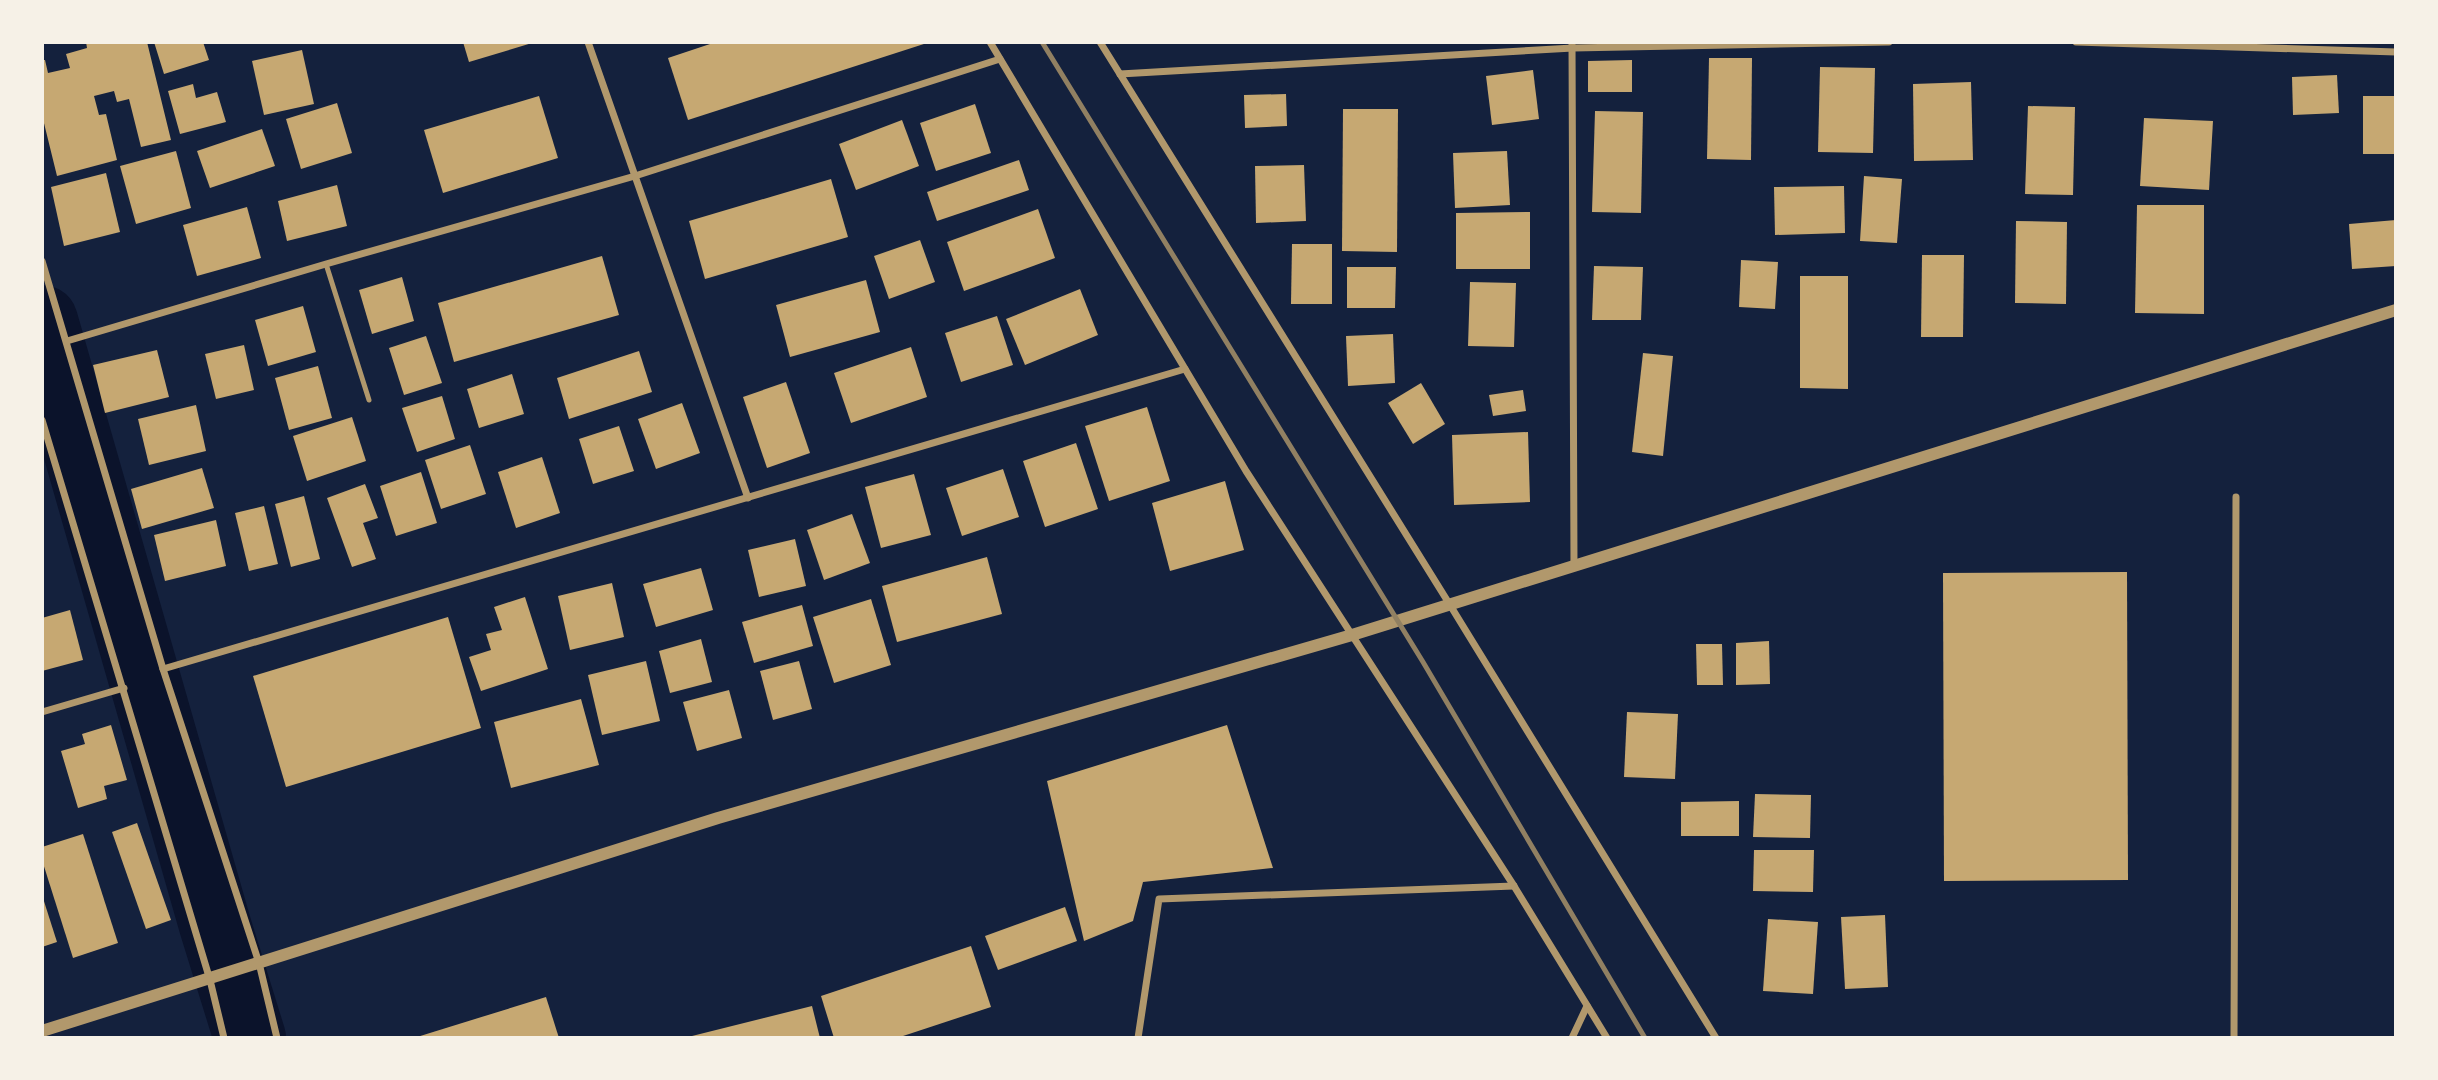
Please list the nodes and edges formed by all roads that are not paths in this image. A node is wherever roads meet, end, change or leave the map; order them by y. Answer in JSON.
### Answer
{"nodes":[{"id":1,"x":588,"y":42,"type":"edge"},
{"id":2,"x":990,"y":42,"type":"edge"},
{"id":3,"x":1100,"y":42,"type":"edge"},
{"id":4,"x":1889,"y":42,"type":"edge"},
{"id":5,"x":2076,"y":42,"type":"edge"},
{"id":6,"x":1573,"y":45,"type":"edge"},
{"id":7,"x":2396,"y":52,"type":"edge"},
{"id":8,"x":1000,"y":59,"type":"junction"},
{"id":9,"x":1120,"y":74,"type":"junction"},
{"id":10,"x":635,"y":176,"type":"junction"},
{"id":11,"x":42,"y":261,"type":"edge"},
{"id":12,"x":326,"y":264,"type":"junction"},
{"id":13,"x":2396,"y":310,"type":"edge"},
{"id":14,"x":67,"y":341,"type":"junction"},
{"id":15,"x":1185,"y":369,"type":"junction"},
{"id":16,"x":369,"y":400,"type":"dead end"},
{"id":17,"x":42,"y":420,"type":"edge"},
{"id":18,"x":2236,"y":497,"type":"dead end"},
{"id":19,"x":748,"y":498,"type":"junction"},
{"id":20,"x":1574,"y":564,"type":"junction"},
{"id":21,"x":1450,"y":605,"type":"junction"},
{"id":22,"x":1352,"y":635,"type":"junction"},
{"id":23,"x":163,"y":669,"type":"junction"},
{"id":24,"x":124,"y":688,"type":"junction"},
{"id":25,"x":42,"y":712,"type":"edge"},
{"id":26,"x":1514,"y":886,"type":"junction"},
{"id":27,"x":259,"y":964,"type":"junction"},
{"id":28,"x":210,"y":980,"type":"junction"},
{"id":29,"x":1587,"y":1006,"type":"junction"},
{"id":30,"x":42,"y":1031,"type":"edge"},
{"id":31,"x":224,"y":1038,"type":"edge"},
{"id":32,"x":277,"y":1038,"type":"edge"},
{"id":33,"x":1138,"y":1038,"type":"edge"},
{"id":34,"x":1572,"y":1038,"type":"edge"},
{"id":35,"x":1607,"y":1038,"type":"edge"},
{"id":36,"x":1716,"y":1038,"type":"edge"},
{"id":37,"x":2234,"y":1038,"type":"edge"}],
"edges":[{"from":1,"to":10,"type":"street"},
{"from":2,"to":8,"type":"street"},
{"from":3,"to":9,"type":"street"},
{"from":4,"to":6,"type":"street"},
{"from":5,"to":7,"type":"street"},
{"from":6,"to":9,"type":"street"},
{"from":6,"to":20,"type":"street"},
{"from":8,"to":10,"type":"street"},
{"from":8,"to":15,"type":"street"},
{"from":9,"to":21,"type":"street"},
{"from":10,"to":12,"type":"street"},
{"from":10,"to":19,"type":"street"},
{"from":11,"to":14,"type":"street"},
{"from":12,"to":14,"type":"street"},
{"from":12,"to":16,"type":"lane"},
{"from":13,"to":20,"type":"street"},
{"from":14,"to":23,"type":"street"},
{"from":15,"to":19,"type":"street"},
{"from":15,"to":22,"type":"street"},
{"from":17,"to":24,"type":"street"},
{"from":18,"to":37,"type":"street"},
{"from":19,"to":23,"type":"street"},
{"from":20,"to":21,"type":"street"},
{"from":21,"to":22,"type":"street"},
{"from":21,"to":36,"type":"street"},
{"from":22,"to":26,"type":"street"},
{"from":22,"to":27,"type":"street"},
{"from":23,"to":27,"type":"street"},
{"from":24,"to":25,"type":"street"},
{"from":24,"to":28,"type":"street"},
{"from":26,"to":29,"type":"street"},
{"from":26,"to":33,"type":"street"},
{"from":27,"to":28,"type":"street"},
{"from":27,"to":32,"type":"street"},
{"from":28,"to":30,"type":"street"},
{"from":28,"to":31,"type":"street"},
{"from":29,"to":34,"type":"street"},
{"from":29,"to":35,"type":"street"}]}
